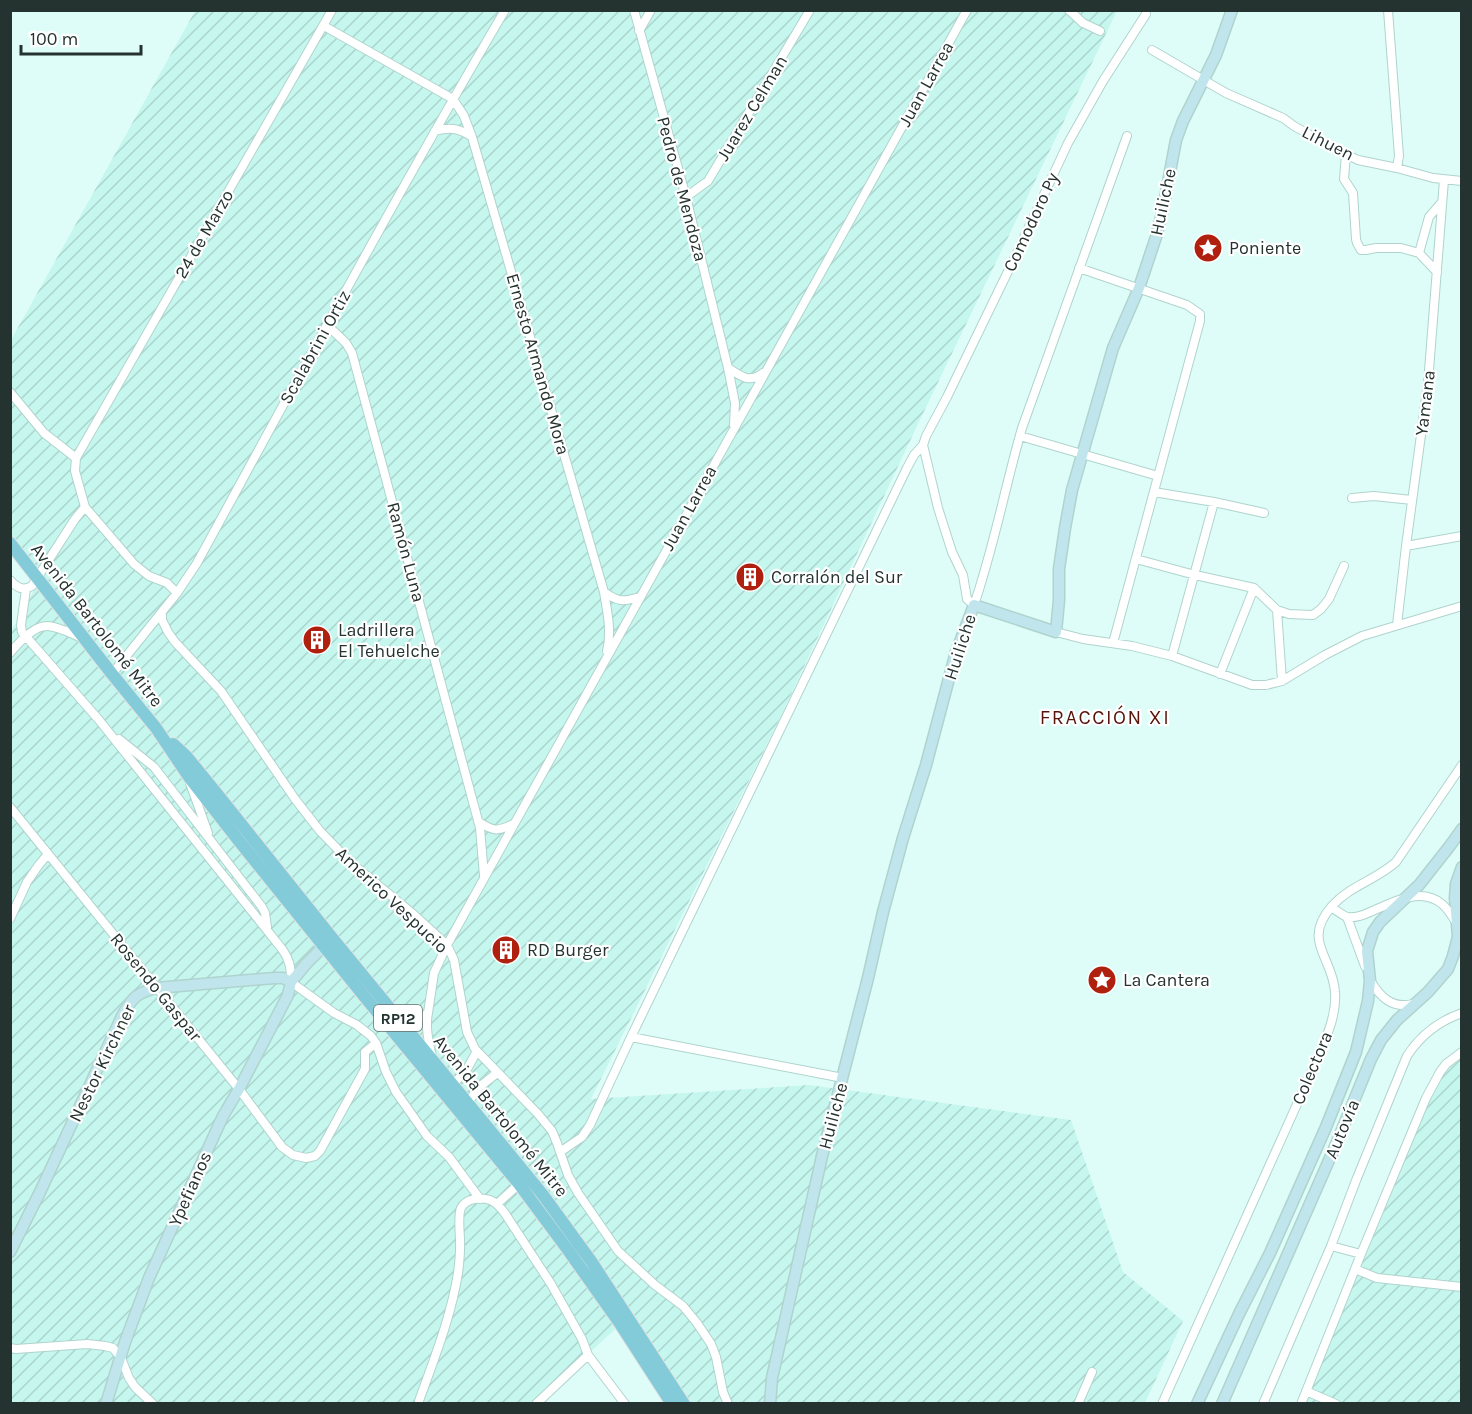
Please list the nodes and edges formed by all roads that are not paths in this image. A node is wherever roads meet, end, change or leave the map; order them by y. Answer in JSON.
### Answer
{"nodes":[{"id":1,"x":332,"y":10,"type":"edge"},
{"id":2,"x":505,"y":10,"type":"edge"},
{"id":3,"x":634,"y":10,"type":"edge"},
{"id":4,"x":651,"y":10,"type":"edge"},
{"id":5,"x":810,"y":10,"type":"edge"},
{"id":6,"x":967,"y":10,"type":"edge"},
{"id":7,"x":1069,"y":10,"type":"edge"},
{"id":8,"x":1232,"y":10,"type":"edge"},
{"id":9,"x":1388,"y":10,"type":"edge"},
{"id":10,"x":1146,"y":14,"type":"dead end"},
{"id":11,"x":324,"y":26,"type":"junction"},
{"id":12,"x":639,"y":31,"type":"junction"},
{"id":13,"x":1100,"y":31,"type":"dead end"},
{"id":14,"x":1152,"y":50,"type":"dead end"},
{"id":15,"x":1203,"y":79,"type":"junction"},
{"id":16,"x":453,"y":99,"type":"junction"},
{"id":17,"x":435,"y":132,"type":"junction"},
{"id":18,"x":472,"y":136,"type":"junction"},
{"id":19,"x":1127,"y":136,"type":"dead end"},
{"id":20,"x":1346,"y":154,"type":"junction"},
{"id":21,"x":1397,"y":168,"type":"junction"},
{"id":22,"x":1444,"y":180,"type":"junction"},
{"id":23,"x":1461,"y":181,"type":"edge"},
{"id":24,"x":686,"y":197,"type":"junction"},
{"id":25,"x":1442,"y":202,"type":"junction"},
{"id":26,"x":1419,"y":253,"type":"junction"},
{"id":27,"x":1079,"y":268,"type":"junction"},
{"id":28,"x":1437,"y":273,"type":"junction"},
{"id":29,"x":1139,"y":288,"type":"junction"},
{"id":30,"x":327,"y":325,"type":"junction"},
{"id":31,"x":729,"y":368,"type":"junction"},
{"id":32,"x":765,"y":372,"type":"junction"},
{"id":33,"x":10,"y":392,"type":"edge"},
{"id":34,"x":734,"y":427,"type":"junction"},
{"id":35,"x":1020,"y":436,"type":"junction"},
{"id":36,"x":922,"y":445,"type":"junction"},
{"id":37,"x":1083,"y":454,"type":"junction"},
{"id":38,"x":76,"y":458,"type":"junction"},
{"id":39,"x":1158,"y":476,"type":"junction"},
{"id":40,"x":1154,"y":492,"type":"junction"},
{"id":41,"x":1352,"y":498,"type":"dead end"},
{"id":42,"x":1412,"y":500,"type":"junction"},
{"id":43,"x":1214,"y":502,"type":"junction"},
{"id":44,"x":85,"y":507,"type":"junction"},
{"id":45,"x":1264,"y":513,"type":"dead end"},
{"id":46,"x":1461,"y":536,"type":"edge"},
{"id":47,"x":10,"y":543,"type":"edge"},
{"id":48,"x":1406,"y":546,"type":"junction"},
{"id":49,"x":1136,"y":559,"type":"junction"},
{"id":50,"x":1344,"y":566,"type":"dead end"},
{"id":51,"x":1196,"y":575,"type":"junction"},
{"id":52,"x":38,"y":577,"type":"junction"},
{"id":53,"x":10,"y":580,"type":"edge"},
{"id":54,"x":1254,"y":588,"type":"junction"},
{"id":55,"x":26,"y":589,"type":"junction"},
{"id":56,"x":604,"y":592,"type":"junction"},
{"id":57,"x":177,"y":593,"type":"junction"},
{"id":58,"x":640,"y":597,"type":"junction"},
{"id":59,"x":974,"y":605,"type":"junction"},
{"id":60,"x":1461,"y":606,"type":"edge"},
{"id":61,"x":1277,"y":610,"type":"junction"},
{"id":62,"x":162,"y":612,"type":"junction"},
{"id":63,"x":1397,"y":625,"type":"junction"},
{"id":64,"x":1056,"y":632,"type":"junction"},
{"id":65,"x":26,"y":636,"type":"junction"},
{"id":66,"x":84,"y":638,"type":"junction"},
{"id":67,"x":1113,"y":643,"type":"junction"},
{"id":68,"x":10,"y":653,"type":"edge"},
{"id":69,"x":1172,"y":656,"type":"junction"},
{"id":70,"x":604,"y":660,"type":"junction"},
{"id":71,"x":112,"y":674,"type":"junction"},
{"id":72,"x":1220,"y":674,"type":"junction"},
{"id":73,"x":1282,"y":681,"type":"junction"},
{"id":74,"x":156,"y":728,"type":"junction"},
{"id":75,"x":108,"y":731,"type":"junction"},
{"id":76,"x":1461,"y":765,"type":"edge"},
{"id":77,"x":188,"y":775,"type":"junction"},
{"id":78,"x":10,"y":807,"type":"edge"},
{"id":79,"x":479,"y":822,"type":"junction"},
{"id":80,"x":514,"y":824,"type":"junction"},
{"id":81,"x":1461,"y":829,"type":"edge"},
{"id":82,"x":212,"y":843,"type":"junction"},
{"id":83,"x":48,"y":854,"type":"junction"},
{"id":84,"x":1461,"y":867,"type":"edge"},
{"id":85,"x":484,"y":877,"type":"junction"},
{"id":86,"x":1404,"y":898,"type":"junction"},
{"id":87,"x":1331,"y":907,"type":"junction"},
{"id":88,"x":1347,"y":917,"type":"junction"},
{"id":89,"x":10,"y":919,"type":"edge"},
{"id":90,"x":1457,"y":924,"type":"junction"},
{"id":91,"x":267,"y":930,"type":"junction"},
{"id":92,"x":447,"y":945,"type":"junction"},
{"id":93,"x":324,"y":946,"type":"junction"},
{"id":94,"x":1370,"y":981,"type":"junction"},
{"id":95,"x":291,"y":982,"type":"junction"},
{"id":96,"x":156,"y":988,"type":"junction"},
{"id":97,"x":1416,"y":1004,"type":"junction"},
{"id":98,"x":391,"y":1009,"type":"junction"},
{"id":99,"x":428,"y":1013,"type":"junction"},
{"id":100,"x":1461,"y":1013,"type":"edge"},
{"id":101,"x":631,"y":1037,"type":"junction"},
{"id":102,"x":376,"y":1043,"type":"junction"},
{"id":103,"x":477,"y":1051,"type":"junction"},
{"id":104,"x":1461,"y":1052,"type":"edge"},
{"id":105,"x":432,"y":1059,"type":"junction"},
{"id":106,"x":497,"y":1073,"type":"junction"},
{"id":107,"x":843,"y":1078,"type":"junction"},
{"id":108,"x":453,"y":1084,"type":"junction"},
{"id":109,"x":239,"y":1089,"type":"junction"},
{"id":110,"x":468,"y":1103,"type":"junction"},
{"id":111,"x":560,"y":1152,"type":"junction"},
{"id":112,"x":519,"y":1184,"type":"junction"},
{"id":113,"x":480,"y":1199,"type":"junction"},
{"id":114,"x":497,"y":1204,"type":"junction"},
{"id":115,"x":1331,"y":1246,"type":"junction"},
{"id":116,"x":10,"y":1252,"type":"edge"},
{"id":117,"x":1361,"y":1254,"type":"junction"},
{"id":118,"x":1355,"y":1269,"type":"junction"},
{"id":119,"x":1461,"y":1287,"type":"edge"},
{"id":120,"x":10,"y":1348,"type":"edge"},
{"id":121,"x":588,"y":1355,"type":"junction"},
{"id":122,"x":121,"y":1358,"type":"junction"},
{"id":123,"x":1092,"y":1372,"type":"dead end"},
{"id":124,"x":1306,"y":1390,"type":"junction"},
{"id":125,"x":419,"y":1401,"type":"dead end"},
{"id":126,"x":106,"y":1404,"type":"edge"},
{"id":127,"x":153,"y":1404,"type":"edge"},
{"id":128,"x":536,"y":1404,"type":"edge"},
{"id":129,"x":625,"y":1404,"type":"edge"},
{"id":130,"x":672,"y":1404,"type":"edge"},
{"id":131,"x":684,"y":1404,"type":"edge"},
{"id":132,"x":728,"y":1404,"type":"edge"},
{"id":133,"x":770,"y":1404,"type":"edge"},
{"id":134,"x":1078,"y":1404,"type":"edge"},
{"id":135,"x":1162,"y":1404,"type":"edge"},
{"id":136,"x":1197,"y":1404,"type":"edge"},
{"id":137,"x":1222,"y":1404,"type":"edge"},
{"id":138,"x":1263,"y":1404,"type":"edge"},
{"id":139,"x":1301,"y":1404,"type":"edge"},
{"id":140,"x":1336,"y":1404,"type":"edge"}],
"edges":[{"from":1,"to":11,"type":"street","name":"24 de Marzo"},
{"from":2,"to":16,"type":"street","name":"Scalabrini Ortiz"},
{"from":3,"to":12,"type":"street","name":"Pedro de Mendoza"},
{"from":4,"to":12,"type":"street"},
{"from":5,"to":24,"type":"street","name":"Juarez Celman"},
{"from":6,"to":32,"type":"street","name":"Juan Larrea"},
{"from":7,"to":13,"type":"street"},
{"from":8,"to":15,"type":"street","name":"Huiliche"},
{"from":9,"to":21,"type":"street"},
{"from":10,"to":36,"type":"street","name":"Comodoro Py"},
{"from":11,"to":16,"type":"street"},
{"from":11,"to":38,"type":"street","name":"24 de Marzo"},
{"from":12,"to":24,"type":"street","name":"Pedro de Mendoza"},
{"from":14,"to":15,"type":"street","name":"Lihuen"},
{"from":15,"to":20,"type":"street","name":"Lihuen"},
{"from":15,"to":29,"type":"street","name":"Huiliche"},
{"from":16,"to":17,"type":"street","name":"Scalabrini Ortiz"},
{"from":16,"to":18,"type":"street","name":"Ernesto Armando Mora"},
{"from":17,"to":18,"type":"street"},
{"from":17,"to":30,"type":"street","name":"Scalabrini Ortiz"},
{"from":18,"to":56,"type":"street","name":"Ernesto Armando Mora"},
{"from":19,"to":27,"type":"street"},
{"from":20,"to":21,"type":"street","name":"Lihuen"},
{"from":20,"to":26,"type":"street"},
{"from":21,"to":22,"type":"street","name":"Lihuen"},
{"from":22,"to":23,"type":"street","name":"Lihuen"},
{"from":22,"to":25,"type":"street","name":"Yamana"},
{"from":24,"to":31,"type":"street","name":"Pedro de Mendoza"},
{"from":25,"to":26,"type":"street"},
{"from":25,"to":28,"type":"street","name":"Yamana"},
{"from":26,"to":28,"type":"street"},
{"from":27,"to":29,"type":"street"},
{"from":27,"to":35,"type":"street"},
{"from":28,"to":42,"type":"street","name":"Yamana"},
{"from":29,"to":37,"type":"street","name":"Huiliche"},
{"from":29,"to":39,"type":"street"},
{"from":30,"to":57,"type":"street","name":"Scalabrini Ortiz"},
{"from":30,"to":79,"type":"street","name":"Ramón Luna"},
{"from":31,"to":32,"type":"street"},
{"from":31,"to":34,"type":"street","name":"Pedro de Mendoza"},
{"from":32,"to":34,"type":"street","name":"Juan Larrea"},
{"from":33,"to":38,"type":"street"},
{"from":34,"to":58,"type":"street","name":"Juan Larrea"},
{"from":35,"to":37,"type":"street"},
{"from":35,"to":59,"type":"street"},
{"from":36,"to":59,"type":"street"},
{"from":36,"to":101,"type":"street","name":"Comodoro Py"},
{"from":37,"to":39,"type":"street"},
{"from":37,"to":64,"type":"street","name":"Huiliche"},
{"from":38,"to":44,"type":"street"},
{"from":39,"to":40,"type":"street"},
{"from":40,"to":43,"type":"street"},
{"from":40,"to":49,"type":"street"},
{"from":41,"to":42,"type":"street"},
{"from":42,"to":48,"type":"street","name":"Yamana"},
{"from":43,"to":45,"type":"street"},
{"from":43,"to":51,"type":"street"},
{"from":44,"to":52,"type":"street"},
{"from":44,"to":57,"type":"street"},
{"from":46,"to":48,"type":"street"},
{"from":47,"to":52,"type":"main road","name":"Avenida Bartolomé Mitre","number":"RP12"},
{"from":48,"to":63,"type":"street","name":"Yamana"},
{"from":49,"to":51,"type":"street"},
{"from":49,"to":67,"type":"street"},
{"from":50,"to":61,"type":"street"},
{"from":51,"to":54,"type":"street"},
{"from":51,"to":69,"type":"street"},
{"from":52,"to":55,"type":"street"},
{"from":52,"to":66,"type":"main road","name":"Avenida Bartolomé Mitre","number":"RP12"},
{"from":53,"to":55,"type":"street"},
{"from":54,"to":61,"type":"street"},
{"from":54,"to":72,"type":"street"},
{"from":55,"to":65,"type":"street"},
{"from":56,"to":58,"type":"street"},
{"from":56,"to":70,"type":"street","name":"Ernesto Armando Mora"},
{"from":57,"to":62,"type":"street","name":"Scalabrini Ortiz"},
{"from":58,"to":70,"type":"street","name":"Juan Larrea"},
{"from":59,"to":64,"type":"street","name":"Huiliche"},
{"from":59,"to":107,"type":"street","name":"Huiliche"},
{"from":60,"to":63,"type":"street"},
{"from":61,"to":73,"type":"street"},
{"from":62,"to":71,"type":"street","name":"Scalabrini Ortiz"},
{"from":62,"to":92,"type":"street","name":"Americo Vespucio"},
{"from":63,"to":73,"type":"street"},
{"from":64,"to":67,"type":"street"},
{"from":65,"to":66,"type":"street"},
{"from":65,"to":68,"type":"street"},
{"from":65,"to":75,"type":"street"},
{"from":66,"to":71,"type":"main road","name":"Avenida Bartolomé Mitre","number":"RP12"},
{"from":67,"to":69,"type":"street"},
{"from":69,"to":72,"type":"street"},
{"from":70,"to":80,"type":"street","name":"Juan Larrea"},
{"from":71,"to":74,"type":"main road","name":"Avenida Bartolomé Mitre","number":"RP12"},
{"from":72,"to":73,"type":"street"},
{"from":74,"to":77,"type":"main road","name":"Avenida Bartolomé Mitre","number":"RP12"},
{"from":74,"to":98,"type":"main road","name":"Avenida Bartolomé Mitre","number":"RP12"},
{"from":75,"to":82,"type":"street"},
{"from":75,"to":91,"type":"street"},
{"from":76,"to":87,"type":"street","name":"Colectora"},
{"from":77,"to":82,"type":"street"},
{"from":77,"to":93,"type":"main road","name":"Avenida Bartolomé Mitre","number":"RP12"},
{"from":78,"to":83,"type":"street","name":"Rosendo Gaspar"},
{"from":79,"to":80,"type":"street"},
{"from":79,"to":85,"type":"street","name":"Ramón Luna"},
{"from":80,"to":85,"type":"street","name":"Juan Larrea"},
{"from":81,"to":86,"type":"street","name":"Autovía"},
{"from":82,"to":91,"type":"street"},
{"from":83,"to":89,"type":"street"},
{"from":83,"to":96,"type":"street","name":"Rosendo Gaspar"},
{"from":84,"to":90,"type":"street","name":"Autovía"},
{"from":85,"to":92,"type":"street","name":"Juan Larrea"},
{"from":86,"to":88,"type":"street"},
{"from":86,"to":90,"type":"street"},
{"from":86,"to":94,"type":"street","name":"Autovía"},
{"from":87,"to":88,"type":"street"},
{"from":87,"to":135,"type":"street","name":"Colectora"},
{"from":88,"to":94,"type":"street"},
{"from":90,"to":97,"type":"street","name":"Autovía"},
{"from":91,"to":95,"type":"street"},
{"from":92,"to":99,"type":"street","name":"Juan Larrea"},
{"from":92,"to":103,"type":"street","name":"Americo Vespucio"},
{"from":93,"to":95,"type":"street"},
{"from":93,"to":112,"type":"main road","name":"Avenida Bartolomé Mitre","number":"RP12"},
{"from":94,"to":97,"type":"street"},
{"from":94,"to":136,"type":"street","name":"Autovía"},
{"from":95,"to":96,"type":"street","name":"Nestor Kirchner"},
{"from":95,"to":102,"type":"street"},
{"from":95,"to":109,"type":"street","name":"Ypefianos"},
{"from":96,"to":109,"type":"street","name":"Rosendo Gaspar"},
{"from":96,"to":116,"type":"street","name":"Nestor Kirchner"},
{"from":97,"to":137,"type":"street","name":"Autovía"},
{"from":98,"to":99,"type":"street"},
{"from":98,"to":105,"type":"main road","name":"Avenida Bartolomé Mitre","number":"RP12"},
{"from":99,"to":105,"type":"street","name":"Juan Larrea"},
{"from":100,"to":115,"type":"street"},
{"from":101,"to":107,"type":"street"},
{"from":101,"to":111,"type":"street","name":"Comodoro Py"},
{"from":102,"to":109,"type":"street","name":"Rosendo Gaspar"},
{"from":102,"to":113,"type":"street"},
{"from":103,"to":106,"type":"street","name":"Americo Vespucio"},
{"from":103,"to":108,"type":"street"},
{"from":104,"to":117,"type":"street"},
{"from":105,"to":108,"type":"main road","name":"Avenida Bartolomé Mitre","number":"RP12"},
{"from":106,"to":110,"type":"street"},
{"from":106,"to":111,"type":"street","name":"Americo Vespucio"},
{"from":107,"to":133,"type":"street","name":"Huiliche"},
{"from":108,"to":110,"type":"main road","name":"Avenida Bartolomé Mitre","number":"RP12"},
{"from":109,"to":122,"type":"street","name":"Ypefianos"},
{"from":110,"to":131,"type":"main road","name":"Avenida Bartolomé Mitre","number":"RP12"},
{"from":111,"to":132,"type":"street","name":"Americo Vespucio"},
{"from":112,"to":114,"type":"street"},
{"from":112,"to":130,"type":"main road","name":"Avenida Bartolomé Mitre","number":"RP12"},
{"from":113,"to":114,"type":"street"},
{"from":113,"to":125,"type":"street"},
{"from":114,"to":121,"type":"street"},
{"from":115,"to":117,"type":"street"},
{"from":115,"to":138,"type":"street"},
{"from":117,"to":118,"type":"street"},
{"from":118,"to":119,"type":"street"},
{"from":118,"to":124,"type":"street"},
{"from":120,"to":122,"type":"street"},
{"from":121,"to":128,"type":"street"},
{"from":121,"to":129,"type":"street"},
{"from":122,"to":126,"type":"street","name":"Ypefianos"},
{"from":122,"to":127,"type":"street"},
{"from":123,"to":134,"type":"street"},
{"from":124,"to":139,"type":"street"},
{"from":124,"to":140,"type":"street"}]}
